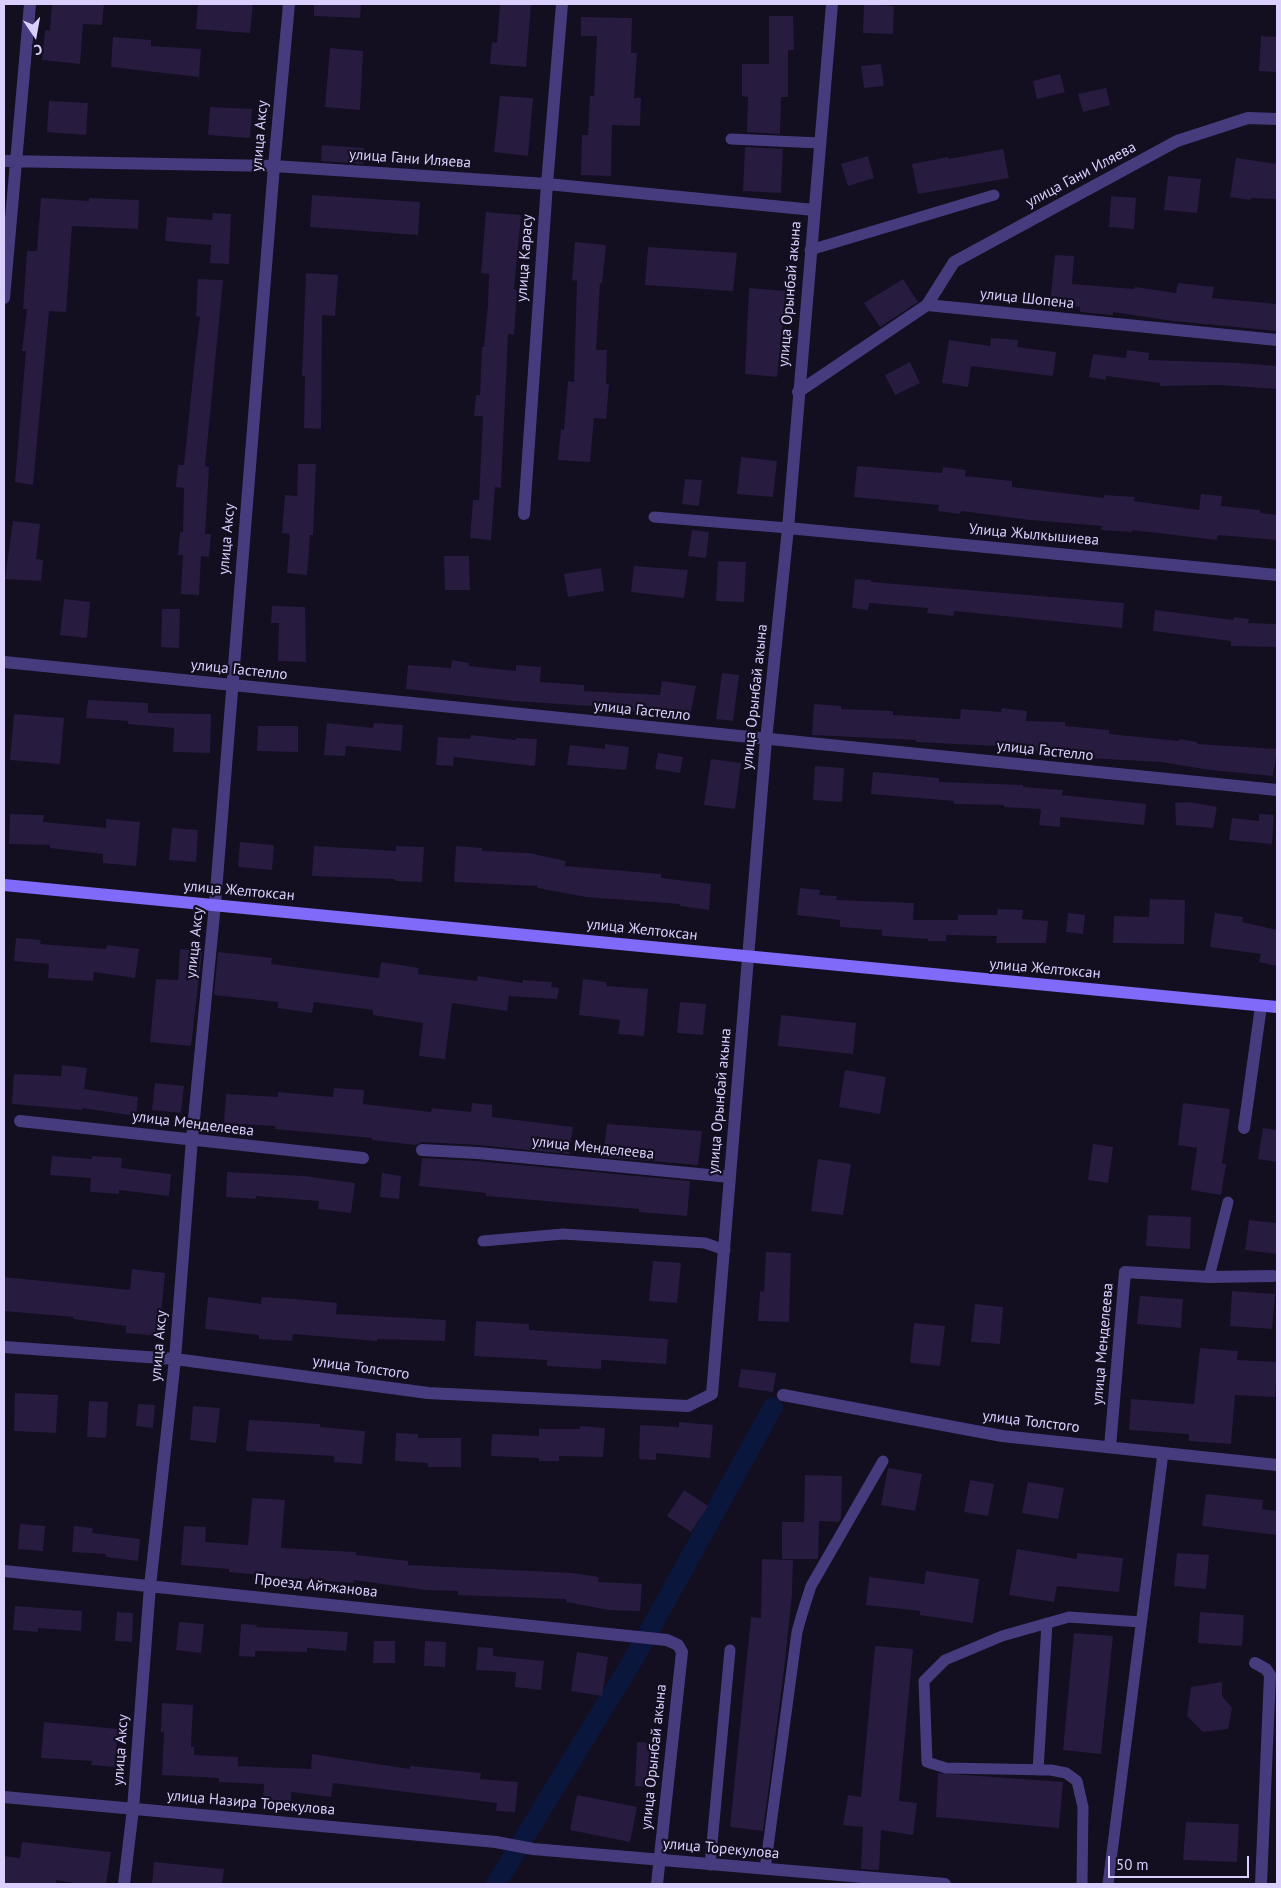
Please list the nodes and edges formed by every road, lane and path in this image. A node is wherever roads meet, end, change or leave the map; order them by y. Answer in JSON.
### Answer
{"nodes":[{"id":1,"x":30,"y":4,"type":"edge"},
{"id":2,"x":289,"y":4,"type":"edge"},
{"id":3,"x":562,"y":4,"type":"edge"},
{"id":4,"x":832,"y":4,"type":"edge"},
{"id":5,"x":1277,"y":119,"type":"edge"},
{"id":6,"x":731,"y":139,"type":"dead end"},
{"id":7,"x":820,"y":144,"type":"junction"},
{"id":8,"x":4,"y":161,"type":"edge"},
{"id":9,"x":17,"y":162,"type":"junction"},
{"id":10,"x":274,"y":166,"type":"junction"},
{"id":11,"x":547,"y":184,"type":"junction"},
{"id":12,"x":994,"y":195,"type":"dead end"},
{"id":13,"x":814,"y":210,"type":"junction"},
{"id":14,"x":810,"y":250,"type":"junction"},
{"id":15,"x":4,"y":298,"type":"edge"},
{"id":16,"x":927,"y":305,"type":"junction"},
{"id":17,"x":1277,"y":340,"type":"edge"},
{"id":18,"x":798,"y":392,"type":"junction"},
{"id":19,"x":524,"y":514,"type":"dead end"},
{"id":20,"x":654,"y":517,"type":"dead end"},
{"id":21,"x":788,"y":528,"type":"junction"},
{"id":22,"x":1277,"y":575,"type":"edge"},
{"id":23,"x":4,"y":662,"type":"edge"},
{"id":24,"x":232,"y":686,"type":"junction"},
{"id":25,"x":766,"y":740,"type":"junction"},
{"id":26,"x":1277,"y":790,"type":"edge"},
{"id":27,"x":4,"y":885,"type":"edge"},
{"id":28,"x":215,"y":904,"type":"junction"},
{"id":29,"x":749,"y":957,"type":"junction"},
{"id":30,"x":1261,"y":1006,"type":"junction"},
{"id":31,"x":1277,"y":1007,"type":"edge"},
{"id":32,"x":20,"y":1122,"type":"dead end"},
{"id":33,"x":1244,"y":1128,"type":"dead end"},
{"id":34,"x":192,"y":1139,"type":"junction"},
{"id":35,"x":422,"y":1150,"type":"dead end"},
{"id":36,"x":363,"y":1158,"type":"dead end"},
{"id":37,"x":730,"y":1177,"type":"junction"},
{"id":38,"x":1228,"y":1202,"type":"dead end"},
{"id":39,"x":483,"y":1241,"type":"dead end"},
{"id":40,"x":725,"y":1250,"type":"junction"},
{"id":41,"x":1273,"y":1276,"type":"dead end"},
{"id":42,"x":1209,"y":1277,"type":"junction"},
{"id":43,"x":4,"y":1347,"type":"edge"},
{"id":44,"x":174,"y":1359,"type":"junction"},
{"id":45,"x":712,"y":1394,"type":"joint"},
{"id":46,"x":783,"y":1395,"type":"dead end"},
{"id":47,"x":1110,"y":1447,"type":"junction"},
{"id":48,"x":1163,"y":1453,"type":"junction"},
{"id":49,"x":883,"y":1461,"type":"dead end"},
{"id":50,"x":1277,"y":1465,"type":"edge"},
{"id":51,"x":4,"y":1571,"type":"edge"},
{"id":52,"x":150,"y":1586,"type":"junction"},
{"id":53,"x":1141,"y":1622,"type":"junction"},
{"id":54,"x":1047,"y":1623,"type":"junction"},
{"id":55,"x":668,"y":1640,"type":"joint"},
{"id":56,"x":730,"y":1650,"type":"dead end"},
{"id":57,"x":1255,"y":1663,"type":"dead end"},
{"id":58,"x":1038,"y":1770,"type":"junction"},
{"id":59,"x":4,"y":1797,"type":"edge"},
{"id":60,"x":133,"y":1809,"type":"junction"},
{"id":61,"x":496,"y":1842,"type":"joint"},
{"id":62,"x":660,"y":1861,"type":"junction"},
{"id":63,"x":710,"y":1865,"type":"junction"},
{"id":64,"x":765,"y":1869,"type":"junction"},
{"id":65,"x":124,"y":1884,"type":"edge"},
{"id":66,"x":657,"y":1884,"type":"edge"},
{"id":67,"x":944,"y":1884,"type":"edge"},
{"id":68,"x":1082,"y":1884,"type":"edge"},
{"id":69,"x":1108,"y":1884,"type":"edge"},
{"id":70,"x":1262,"y":1884,"type":"edge"}],
"edges":[{"from":1,"to":9,"type":"street"},
{"from":2,"to":10,"type":"street","name":"улица Аксу"},
{"from":3,"to":11,"type":"street","name":"улица Карасу"},
{"from":4,"to":7,"type":"street","name":"улица Орынбай акына"},
{"from":5,"to":16,"type":"street","name":"улица Гани Иляева"},
{"from":6,"to":7,"type":"lane"},
{"from":7,"to":13,"type":"street","name":"улица Орынбай акына"},
{"from":8,"to":9,"type":"street","name":"улица Гани Иляева"},
{"from":9,"to":10,"type":"street","name":"улица Гани Иляева"},
{"from":9,"to":15,"type":"street"},
{"from":10,"to":11,"type":"street","name":"улица Гани Иляева"},
{"from":10,"to":24,"type":"street","name":"улица Аксу"},
{"from":11,"to":13,"type":"street","name":"улица Гани Иляева"},
{"from":11,"to":19,"type":"street","name":"улица Карасу"},
{"from":12,"to":14,"type":"lane"},
{"from":13,"to":14,"type":"street","name":"улица Орынбай акына"},
{"from":14,"to":18,"type":"street","name":"улица Орынбай акына"},
{"from":16,"to":17,"type":"street","name":"улица Шопена"},
{"from":16,"to":18,"type":"street"},
{"from":18,"to":21,"type":"street","name":"улица Орынбай акына"},
{"from":20,"to":21,"type":"lane"},
{"from":21,"to":22,"type":"street","name":"Улица Жылкышиева"},
{"from":21,"to":25,"type":"street","name":"улица Орынбай акына"},
{"from":23,"to":24,"type":"street","name":"улица Гастелло"},
{"from":24,"to":25,"type":"street","name":"улица Гастелло"},
{"from":24,"to":28,"type":"street","name":"улица Аксу"},
{"from":25,"to":26,"type":"street","name":"улица Гастелло"},
{"from":25,"to":29,"type":"street","name":"улица Орынбай акына"},
{"from":27,"to":28,"type":"main road","name":"улица Желтоксан"},
{"from":28,"to":29,"type":"main road","name":"улица Желтоксан"},
{"from":28,"to":34,"type":"street","name":"улица Аксу"},
{"from":29,"to":30,"type":"main road","name":"улица Желтоксан"},
{"from":29,"to":37,"type":"street","name":"улица Орынбай акына"},
{"from":30,"to":31,"type":"main road","name":"улица Желтоксан"},
{"from":30,"to":33,"type":"street"},
{"from":32,"to":34,"type":"street","name":"улица Менделеева"},
{"from":34,"to":36,"type":"street","name":"улица Менделеева"},
{"from":34,"to":44,"type":"street","name":"улица Аксу"},
{"from":35,"to":37,"type":"street","name":"улица Менделеева"},
{"from":37,"to":40,"type":"street","name":"улица Орынбай акына"},
{"from":38,"to":42,"type":"lane"},
{"from":39,"to":40,"type":"lane"},
{"from":40,"to":45,"type":"street","name":"улица Орынбай акына"},
{"from":41,"to":42,"type":"street","name":"улица Менделеева"},
{"from":42,"to":47,"type":"street","name":"улица Менделеева"},
{"from":43,"to":44,"type":"street","name":"улица Толстого"},
{"from":44,"to":45,"type":"street","name":"улица Толстого"},
{"from":44,"to":52,"type":"street","name":"улица Аксу"},
{"from":46,"to":47,"type":"street","name":"улица Толстого"},
{"from":47,"to":48,"type":"street","name":"улица Толстого"},
{"from":48,"to":50,"type":"street","name":"улица Толстого"},
{"from":48,"to":53,"type":"lane"},
{"from":49,"to":64,"type":"lane"},
{"from":51,"to":52,"type":"street","name":"Проезд Айтжанова"},
{"from":52,"to":55,"type":"street","name":"Проезд Айтжанова"},
{"from":52,"to":60,"type":"street","name":"улица Аксу"},
{"from":53,"to":54,"type":"lane"},
{"from":53,"to":69,"type":"lane"},
{"from":54,"to":58,"type":"lane"},
{"from":54,"to":58,"type":"lane"},
{"from":55,"to":62,"type":"street","name":"улица Орынбай акына"},
{"from":56,"to":63,"type":"lane"},
{"from":57,"to":70,"type":"street"},
{"from":58,"to":68,"type":"lane"},
{"from":59,"to":60,"type":"street","name":"улица Назира Торекулова"},
{"from":60,"to":61,"type":"street","name":"улица Назира Торекулова"},
{"from":60,"to":65,"type":"street","name":"улица Аксу"},
{"from":61,"to":62,"type":"street","name":"улица Торекулова"},
{"from":62,"to":63,"type":"street","name":"улица Торекулова"},
{"from":62,"to":66,"type":"street","name":"улица Орынбай акына"},
{"from":63,"to":64,"type":"street","name":"улица Торекулова"},
{"from":64,"to":67,"type":"street","name":"улица Торекулова"}]}
